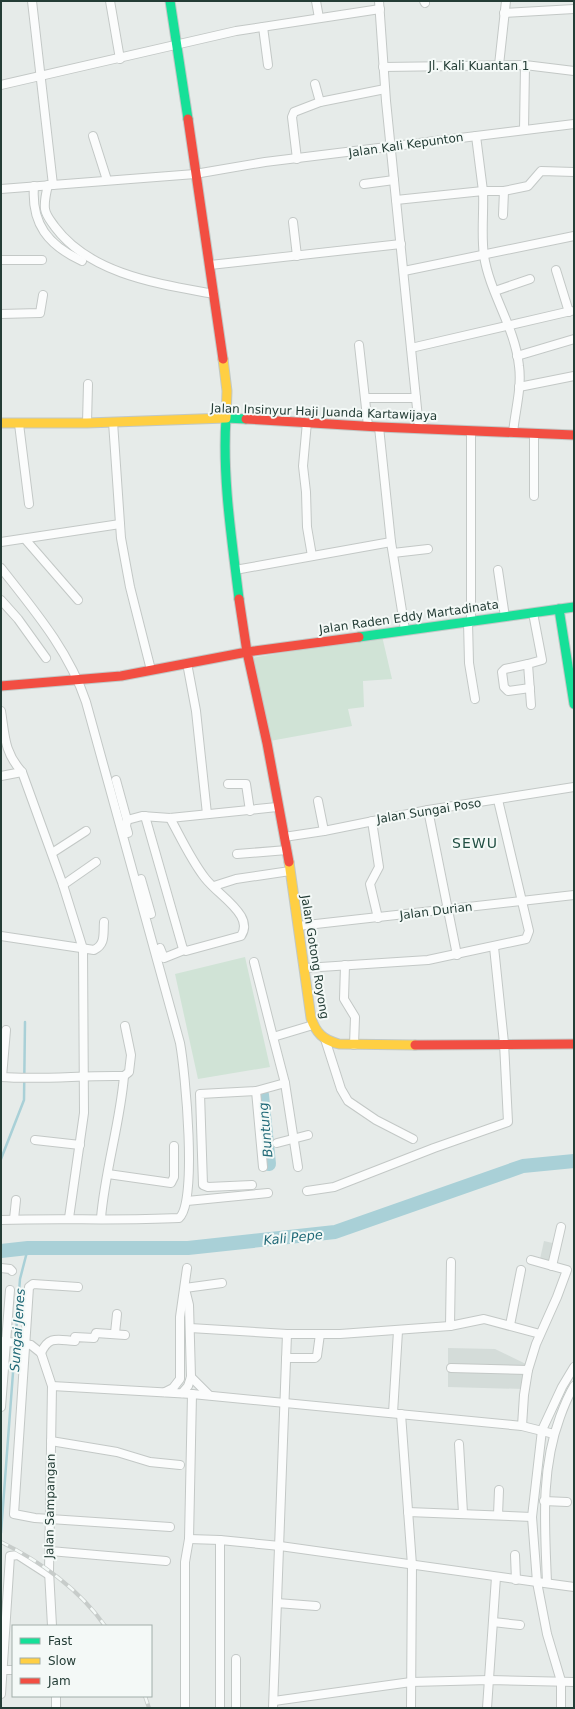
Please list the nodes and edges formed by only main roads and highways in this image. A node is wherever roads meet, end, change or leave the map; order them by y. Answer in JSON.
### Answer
{"nodes":[{"id":1,"x":170,"y":1,"type":"edge"},
{"id":2,"x":226,"y":418,"type":"junction"},
{"id":3,"x":1,"y":423,"type":"edge"},
{"id":4,"x":574,"y":435,"type":"edge"},
{"id":5,"x":574,"y":607,"type":"edge"},
{"id":6,"x":559,"y":609,"type":"junction"},
{"id":7,"x":247,"y":652,"type":"junction"},
{"id":8,"x":1,"y":686,"type":"edge"},
{"id":9,"x":574,"y":704,"type":"edge"},
{"id":10,"x":574,"y":1044,"type":"edge"}],
"edges":[{"from":1,"to":2,"type":"main road","name":"Jalan Gotong Royong"},
{"from":2,"to":3,"type":"main road","name":"Jalan Insinyur Haji Juanda Kartawijaya"},
{"from":2,"to":4,"type":"main road","name":"Jalan Insinyur Haji Juanda Kartawijaya"},
{"from":2,"to":7,"type":"main road","name":"Jalan Gotong Royong"},
{"from":5,"to":6,"type":"main road","name":"Jalan Raden Eddy Martadinata"},
{"from":6,"to":7,"type":"main road","name":"Jalan Raden Eddy Martadinata"},
{"from":6,"to":9,"type":"main road"},
{"from":7,"to":8,"type":"main road","name":"Jalan Raden Eddy Martadinata"},
{"from":7,"to":10,"type":"main road","name":"Jalan Gotong Royong"}]}
